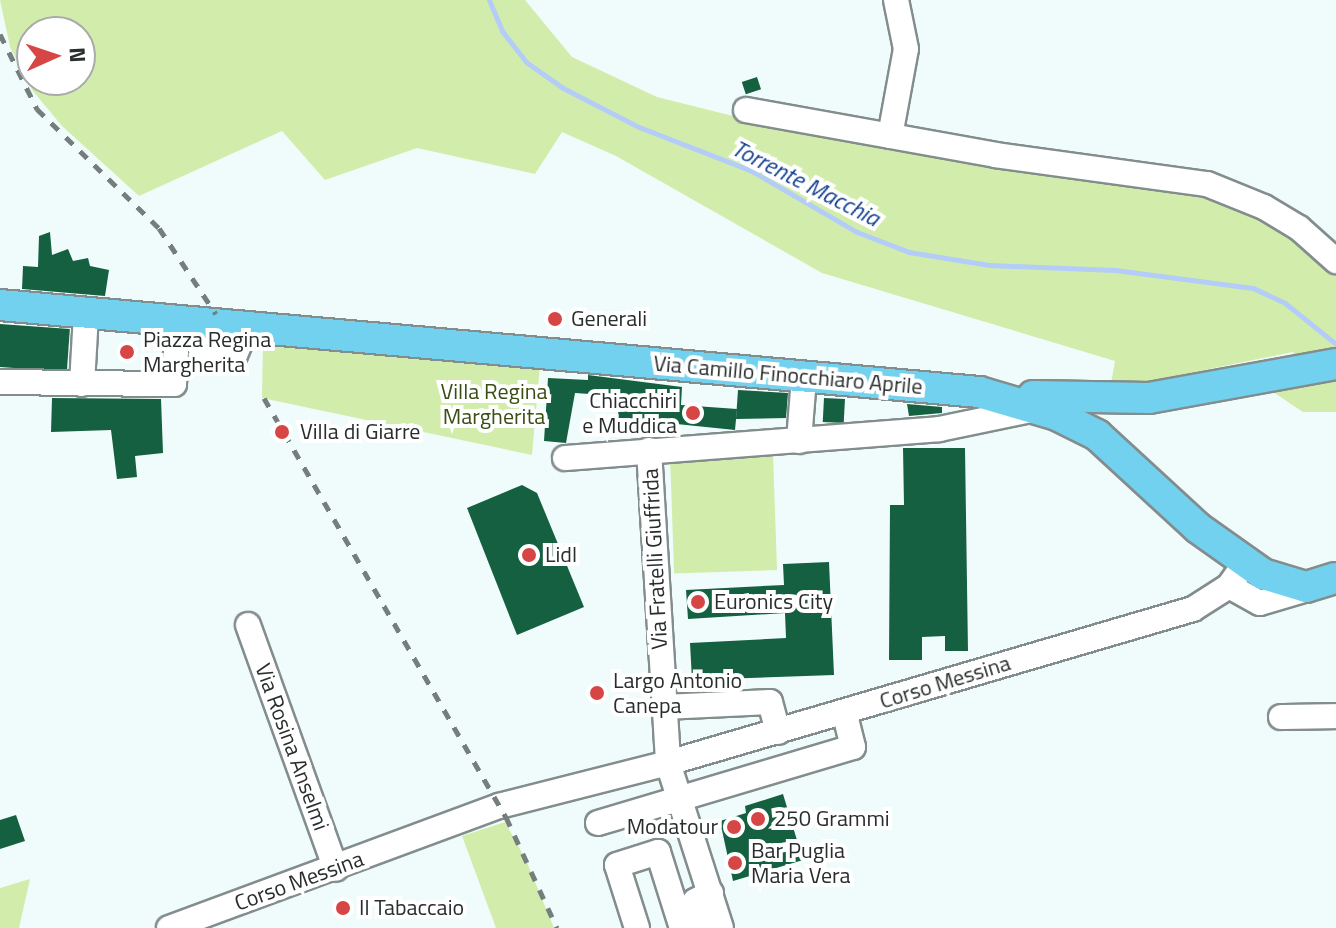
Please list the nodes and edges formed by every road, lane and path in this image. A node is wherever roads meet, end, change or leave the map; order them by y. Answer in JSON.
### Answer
{"nodes":[{"id":1,"x":896,"y":0,"type":"edge"},
{"id":2,"x":746,"y":110,"type":"dead end"},
{"id":3,"x":890,"y":136,"type":"junction"},
{"id":4,"x":1336,"y":261,"type":"edge"},
{"id":5,"x":0,"y":305,"type":"edge"},
{"id":6,"x":86,"y":314,"type":"junction"},
{"id":7,"x":185,"y":321,"type":"junction"},
{"id":8,"x":1336,"y":364,"type":"edge"},
{"id":9,"x":804,"y":377,"type":"junction"},
{"id":10,"x":0,"y":382,"type":"edge"},
{"id":11,"x":71,"y":383,"type":"junction"},
{"id":12,"x":979,"y":392,"type":"junction"},
{"id":13,"x":1149,"y":398,"type":"junction"},
{"id":14,"x":1038,"y":408,"type":"junction"},
{"id":15,"x":1097,"y":435,"type":"junction"},
{"id":16,"x":799,"y":441,"type":"junction"},
{"id":17,"x":649,"y":450,"type":"junction"},
{"id":18,"x":565,"y":458,"type":"dead end"},
{"id":19,"x":1237,"y":574,"type":"junction"},
{"id":20,"x":1326,"y":582,"type":"edge"},
{"id":21,"x":248,"y":625,"type":"dead end"},
{"id":22,"x":664,"y":707,"type":"junction"},
{"id":23,"x":844,"y":712,"type":"junction"},
{"id":24,"x":1336,"y":716,"type":"edge"},
{"id":25,"x":1281,"y":717,"type":"dead end"},
{"id":26,"x":778,"y":732,"type":"junction"},
{"id":27,"x":662,"y":764,"type":"junction"},
{"id":28,"x":681,"y":798,"type":"junction"},
{"id":29,"x":598,"y":823,"type":"dead end"},
{"id":30,"x":336,"y":869,"type":"junction"},
{"id":31,"x":711,"y":893,"type":"junction"},
{"id":32,"x":169,"y":928,"type":"edge"},
{"id":33,"x":637,"y":928,"type":"edge"},
{"id":34,"x":682,"y":928,"type":"edge"},
{"id":35,"x":700,"y":928,"type":"edge"},
{"id":36,"x":721,"y":928,"type":"edge"}],
"edges":[{"from":1,"to":3,"type":"street"},
{"from":2,"to":3,"type":"street"},
{"from":3,"to":4,"type":"street"},
{"from":5,"to":6,"type":"main road","name":"Via Camillo Finocchiaro Aprile"},
{"from":6,"to":7,"type":"main road","name":"Via Camillo Finocchiaro Aprile"},
{"from":6,"to":11,"type":"street"},
{"from":7,"to":9,"type":"main road","name":"Via Camillo Finocchiaro Aprile"},
{"from":7,"to":11,"type":"street"},
{"from":8,"to":13,"type":"main road"},
{"from":9,"to":12,"type":"main road","name":"Via Camillo Finocchiaro Aprile"},
{"from":9,"to":16,"type":"street"},
{"from":10,"to":11,"type":"street"},
{"from":12,"to":13,"type":"main road"},
{"from":12,"to":14,"type":"main road","name":"Via Camillo Finocchiaro Aprile"},
{"from":13,"to":15,"type":"main road"},
{"from":14,"to":15,"type":"main road","name":"Via Camillo Finocchiaro Aprile"},
{"from":14,"to":16,"type":"street"},
{"from":15,"to":19,"type":"main road","name":"Via Camillo Finocchiaro Aprile"},
{"from":16,"to":17,"type":"street"},
{"from":17,"to":18,"type":"street"},
{"from":17,"to":22,"type":"street","name":"Via Fratelli Giuffrida"},
{"from":19,"to":20,"type":"main road","name":"Via Camillo Finocchiaro Aprile"},
{"from":19,"to":23,"type":"street","name":"Corso Messina"},
{"from":21,"to":30,"type":"street","name":"Via Rosina Anselmi"},
{"from":22,"to":26,"type":"street"},
{"from":22,"to":27,"type":"street","name":"Via Fratelli Giuffrida"},
{"from":23,"to":26,"type":"street","name":"Corso Messina"},
{"from":23,"to":28,"type":"street"},
{"from":24,"to":25,"type":"street"},
{"from":26,"to":27,"type":"street","name":"Corso Messina"},
{"from":27,"to":28,"type":"street","name":"Via Fratelli Giuffrida"},
{"from":27,"to":30,"type":"street","name":"Corso Messina"},
{"from":28,"to":29,"type":"street"},
{"from":28,"to":31,"type":"street","name":"Via Fratelli Giuffrida"},
{"from":30,"to":32,"type":"street","name":"Corso Messina"},
{"from":31,"to":35,"type":"street"},
{"from":31,"to":36,"type":"street","name":"Via Fratelli Giuffrida"},
{"from":33,"to":34,"type":"street"}]}
